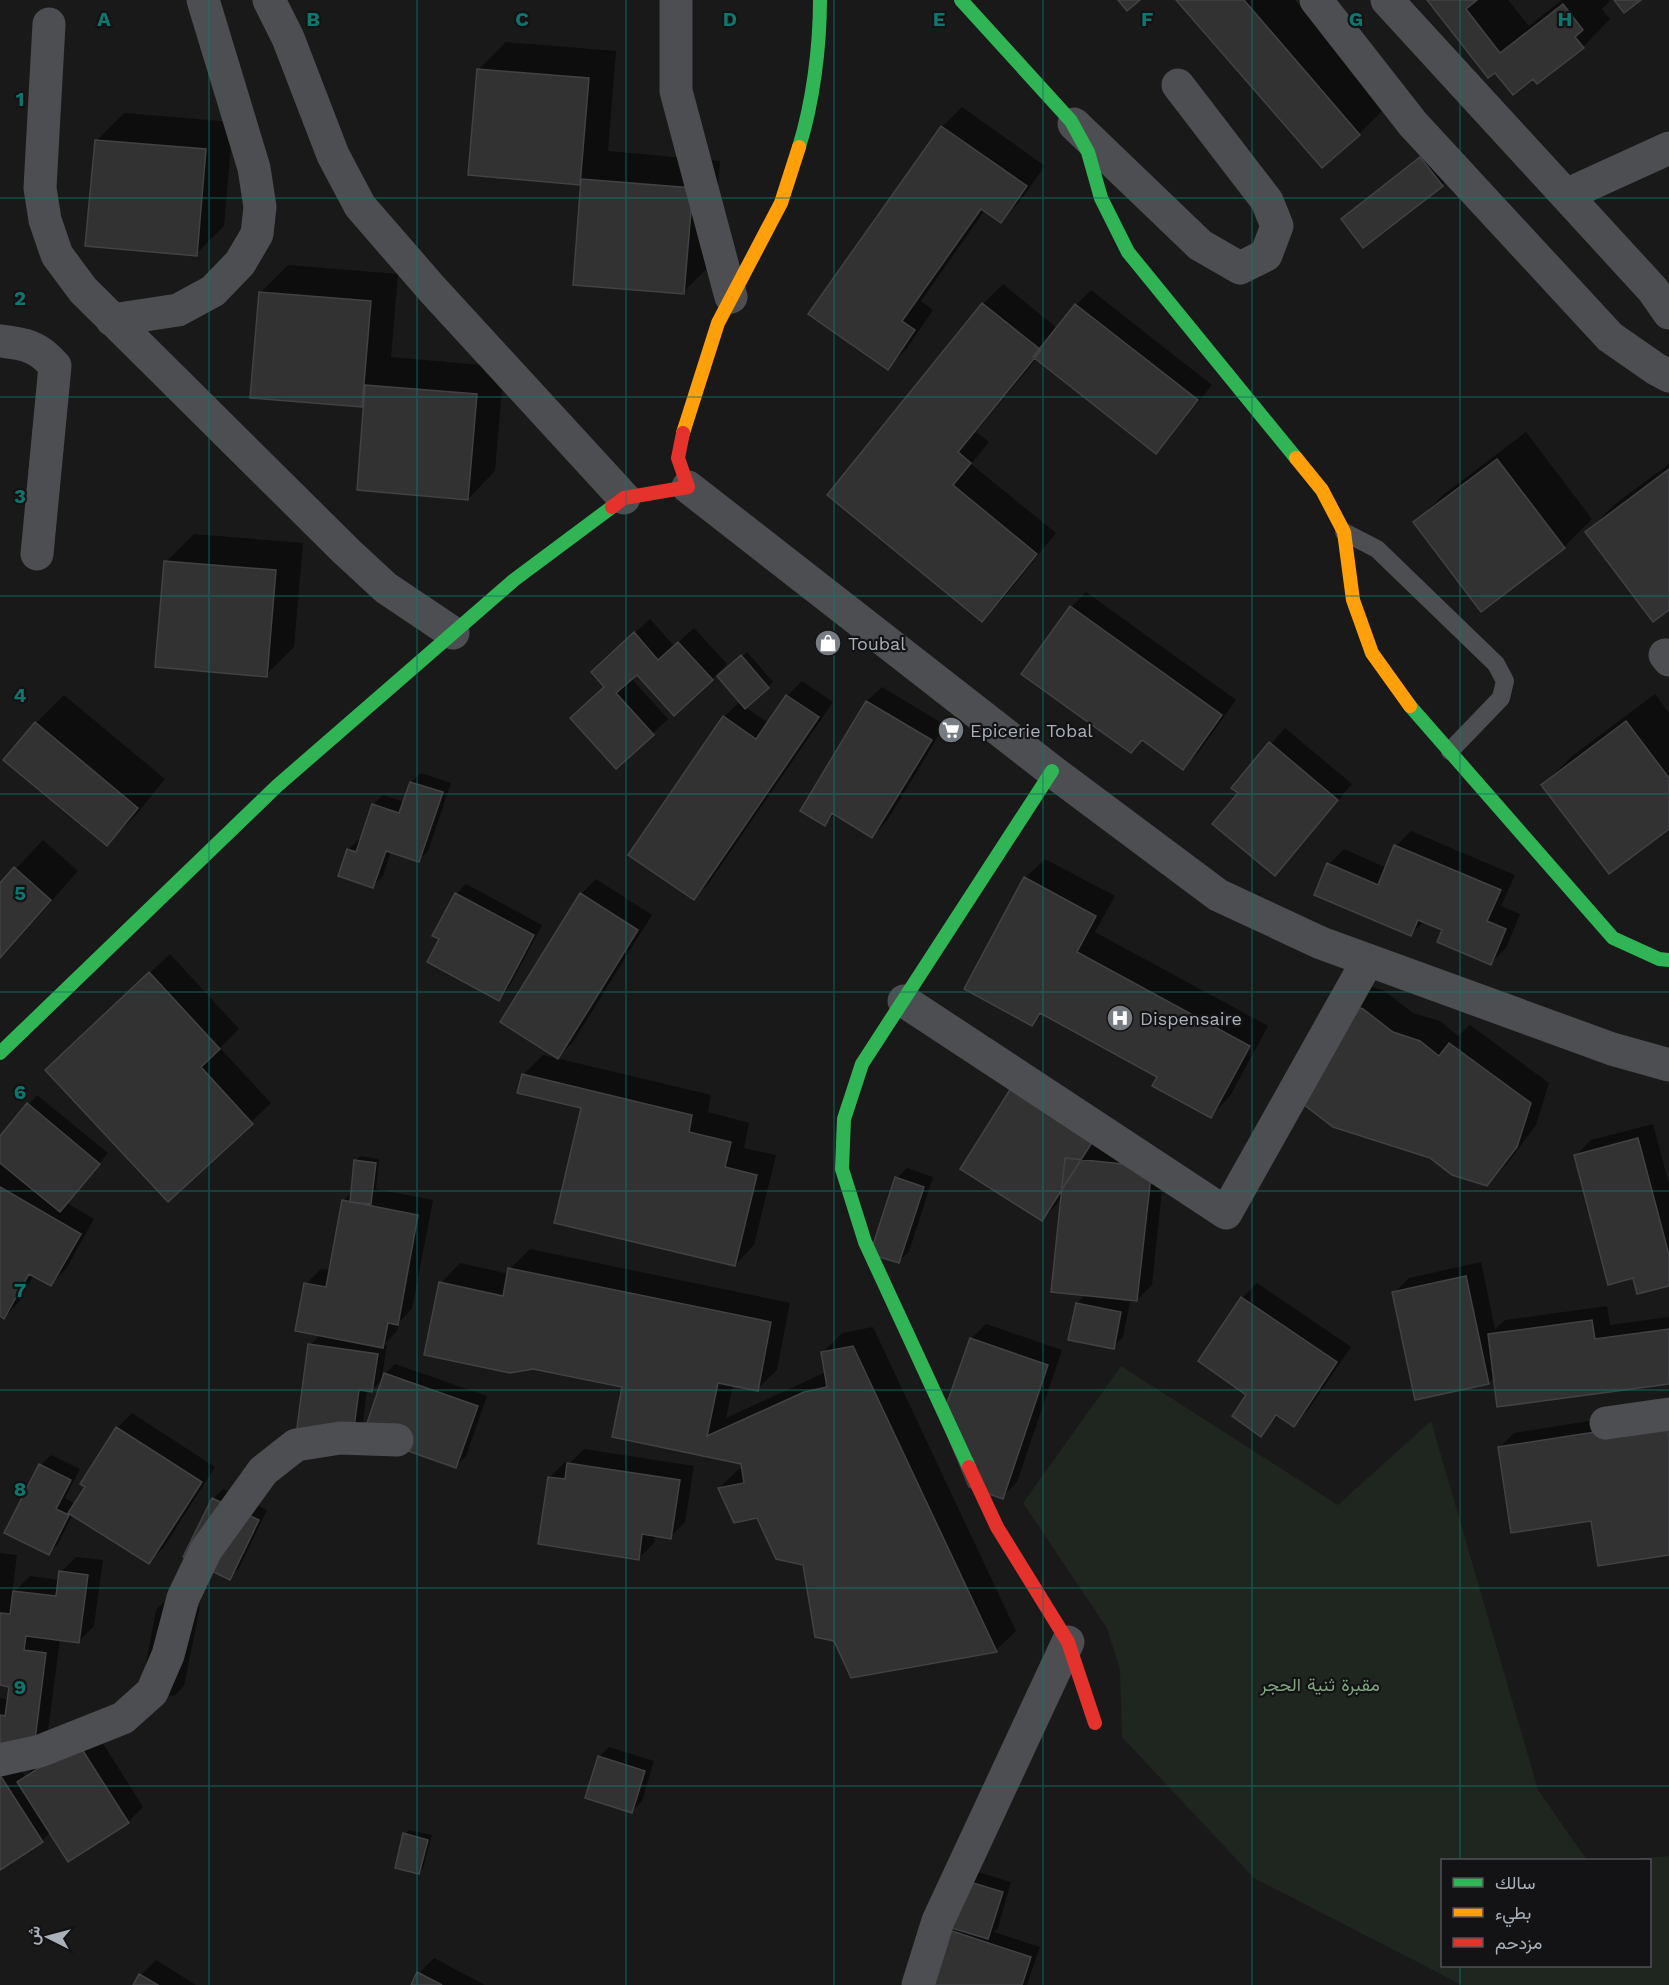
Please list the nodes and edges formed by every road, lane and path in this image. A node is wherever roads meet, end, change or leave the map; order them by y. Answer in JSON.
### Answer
{"nodes":[{"id":1,"x":203,"y":0,"type":"edge"},
{"id":2,"x":269,"y":0,"type":"edge"},
{"id":3,"x":676,"y":0,"type":"edge"},
{"id":4,"x":820,"y":0,"type":"edge"},
{"id":5,"x":960,"y":0,"type":"edge"},
{"id":6,"x":1316,"y":0,"type":"edge"},
{"id":7,"x":1387,"y":0,"type":"edge"},
{"id":8,"x":49,"y":24,"type":"dead end"},
{"id":9,"x":1178,"y":85,"type":"dead end"},
{"id":10,"x":1071,"y":121,"type":"junction"},
{"id":11,"x":1669,"y":148,"type":"edge"},
{"id":12,"x":1566,"y":195,"type":"junction"},
{"id":13,"x":732,"y":297,"type":"junction"},
{"id":14,"x":1669,"y":313,"type":"edge"},
{"id":15,"x":112,"y":320,"type":"junction"},
{"id":16,"x":0,"y":340,"type":"edge"},
{"id":17,"x":1669,"y":376,"type":"edge"},
{"id":18,"x":688,"y":487,"type":"junction"},
{"id":19,"x":624,"y":498,"type":"junction"},
{"id":20,"x":1344,"y":531,"type":"junction"},
{"id":21,"x":37,"y":554,"type":"dead end"},
{"id":22,"x":453,"y":633,"type":"junction"},
{"id":23,"x":1450,"y":751,"type":"junction"},
{"id":24,"x":1052,"y":771,"type":"junction"},
{"id":25,"x":1368,"y":960,"type":"junction"},
{"id":26,"x":1669,"y":960,"type":"edge"},
{"id":27,"x":904,"y":1001,"type":"junction"},
{"id":28,"x":0,"y":1053,"type":"edge"},
{"id":29,"x":1669,"y":1065,"type":"edge"},
{"id":30,"x":1669,"y":1414,"type":"edge"},
{"id":31,"x":1606,"y":1423,"type":"dead end"},
{"id":32,"x":397,"y":1440,"type":"dead end"},
{"id":33,"x":1068,"y":1642,"type":"junction"},
{"id":34,"x":1095,"y":1723,"type":"dead end"},
{"id":35,"x":0,"y":1760,"type":"edge"},
{"id":36,"x":918,"y":1985,"type":"edge"}],
"edges":[{"from":1,"to":15,"type":"street"},
{"from":2,"to":19,"type":"street"},
{"from":3,"to":13,"type":"street"},
{"from":4,"to":13,"type":"street"},
{"from":5,"to":10,"type":"street"},
{"from":6,"to":17,"type":"street"},
{"from":7,"to":12,"type":"street"},
{"from":8,"to":15,"type":"street"},
{"from":9,"to":10,"type":"street"},
{"from":10,"to":20,"type":"street"},
{"from":11,"to":12,"type":"street"},
{"from":12,"to":14,"type":"street"},
{"from":13,"to":18,"type":"street"},
{"from":15,"to":22,"type":"street"},
{"from":16,"to":21,"type":"street"},
{"from":18,"to":19,"type":"street"},
{"from":18,"to":24,"type":"street"},
{"from":19,"to":22,"type":"street"},
{"from":20,"to":23,"type":"street"},
{"from":20,"to":23,"type":"lane"},
{"from":22,"to":28,"type":"street"},
{"from":23,"to":26,"type":"street"},
{"from":24,"to":25,"type":"street"},
{"from":24,"to":27,"type":"street"},
{"from":25,"to":27,"type":"street"},
{"from":25,"to":29,"type":"street"},
{"from":27,"to":33,"type":"street"},
{"from":30,"to":31,"type":"street"},
{"from":32,"to":35,"type":"street"},
{"from":33,"to":34,"type":"street"},
{"from":33,"to":36,"type":"street"}]}
